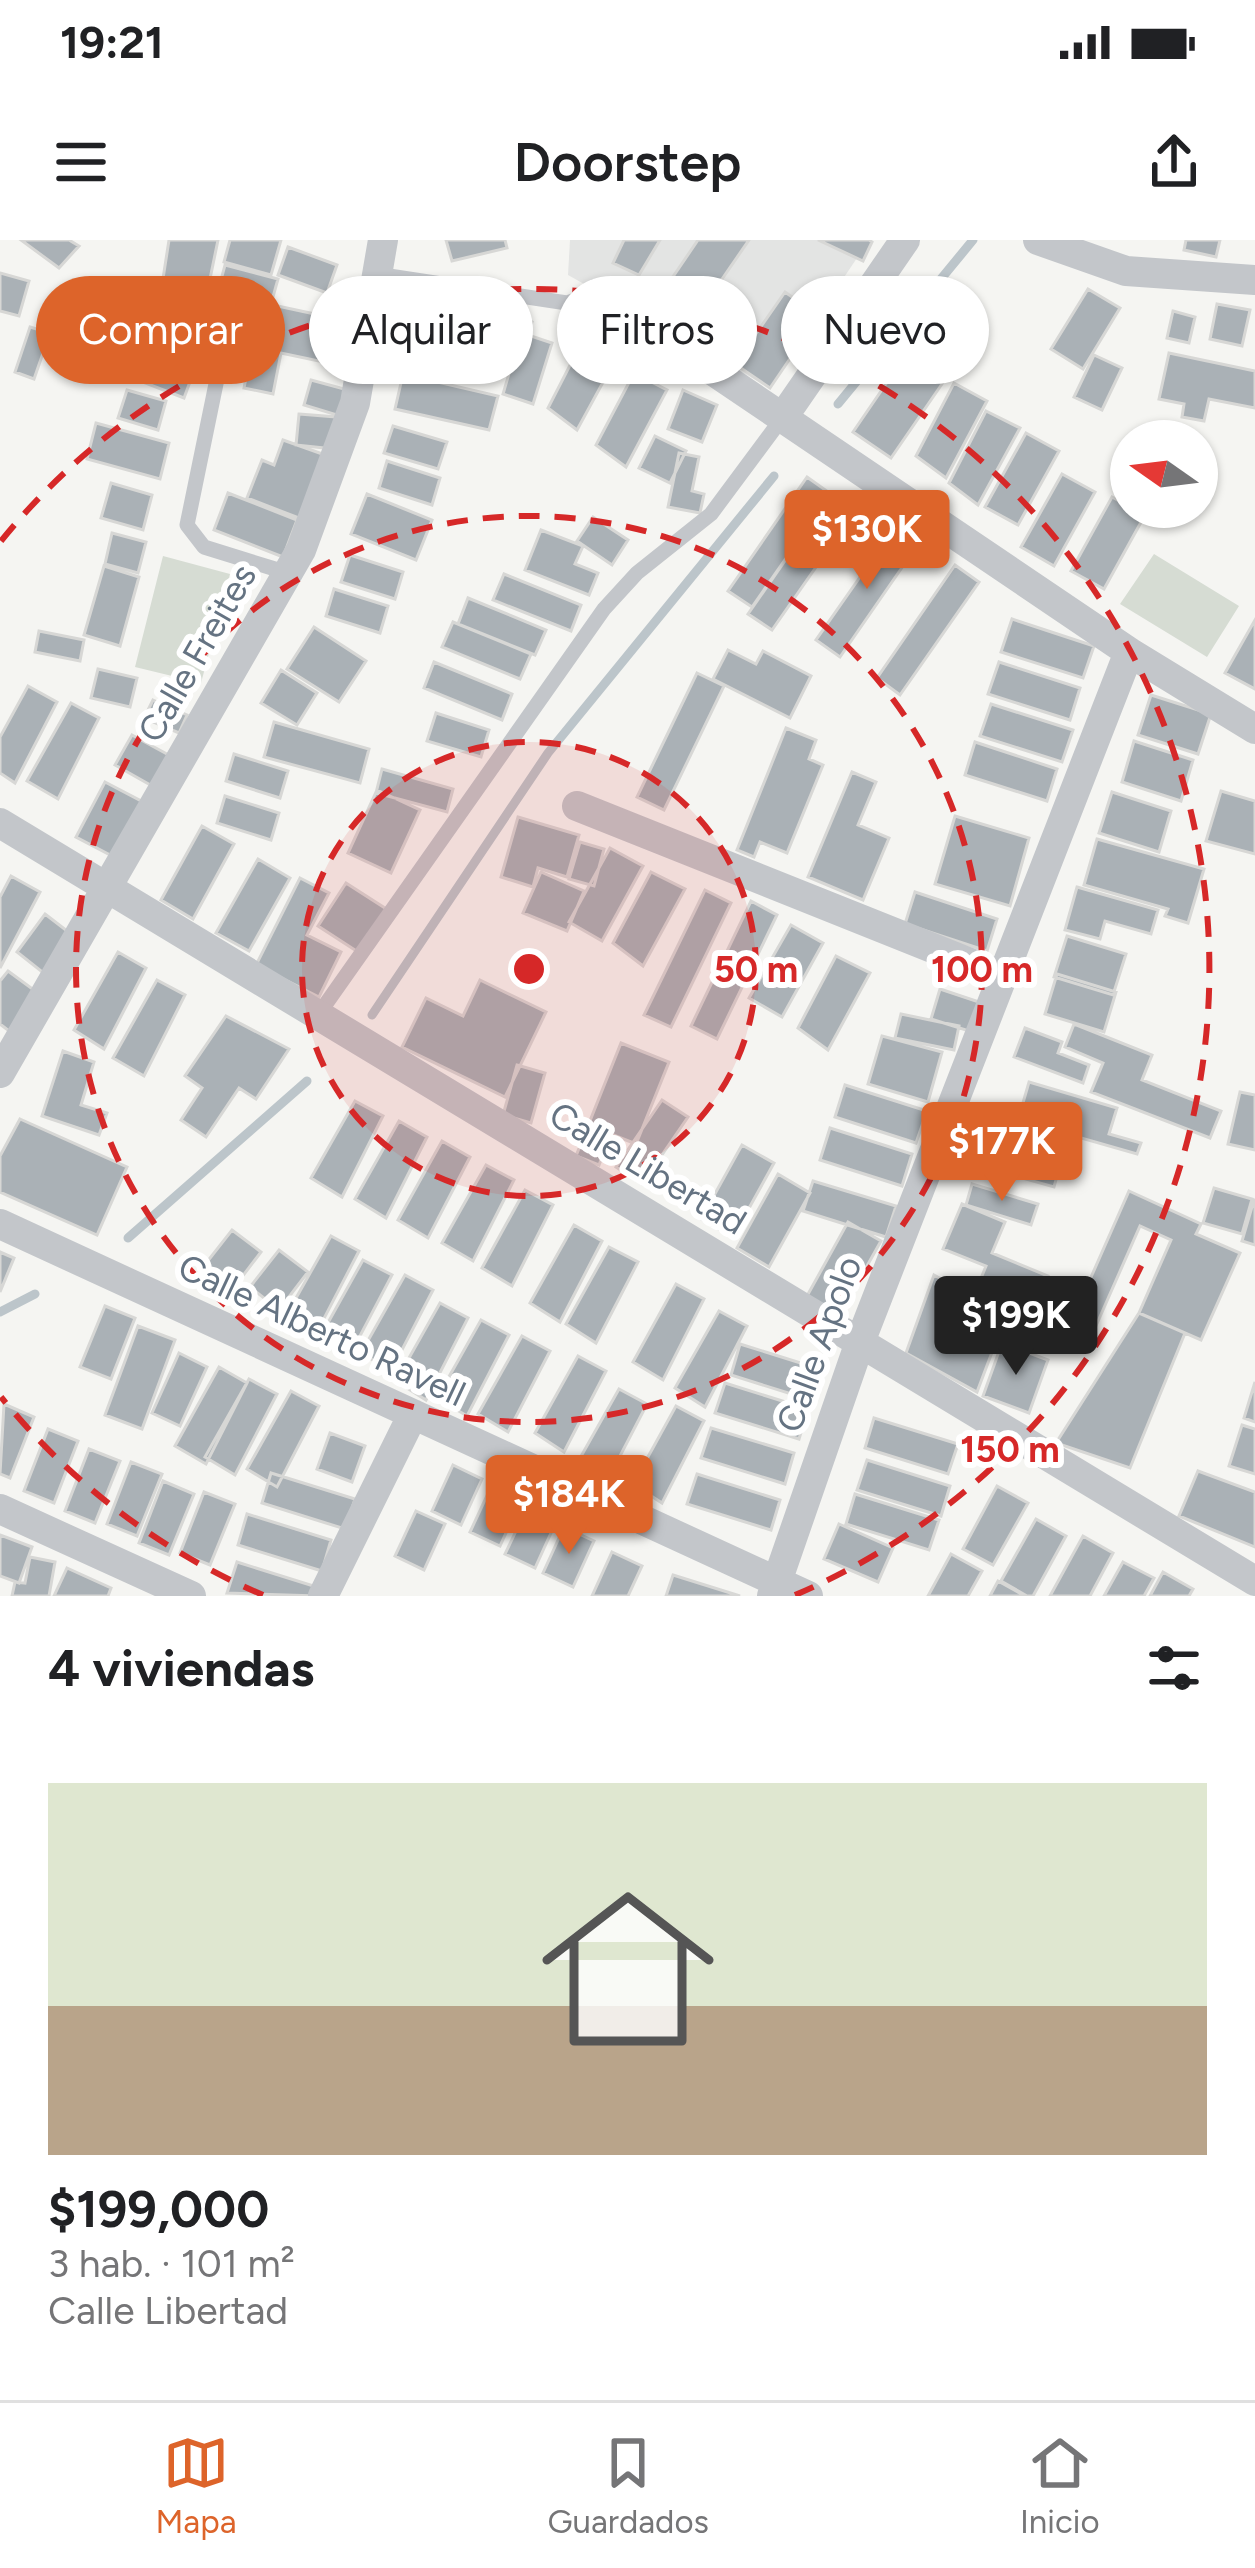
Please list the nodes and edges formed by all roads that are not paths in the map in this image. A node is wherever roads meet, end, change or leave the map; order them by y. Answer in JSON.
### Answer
{"nodes":[{"id":1,"x":383,"y":240,"type":"edge"},
{"id":2,"x":905,"y":240,"type":"edge"},
{"id":3,"x":1038,"y":240,"type":"edge"},
{"id":4,"x":376,"y":274,"type":"junction"},
{"id":5,"x":1255,"y":280,"type":"edge"},
{"id":6,"x":557,"y":301,"type":"edge"},
{"id":7,"x":216,"y":384,"type":"edge"},
{"id":8,"x":734,"y":384,"type":"edge"},
{"id":9,"x":783,"y":417,"type":"junction"},
{"id":10,"x":288,"y":572,"type":"junction"},
{"id":11,"x":1129,"y":652,"type":"junction"},
{"id":12,"x":1255,"y":729,"type":"edge"},
{"id":13,"x":577,"y":806,"type":"dead end"},
{"id":14,"x":0,"y":823,"type":"edge"},
{"id":15,"x":108,"y":888,"type":"junction"},
{"id":16,"x":1000,"y":975,"type":"junction"},
{"id":17,"x":319,"y":1015,"type":"junction"},
{"id":18,"x":0,"y":1073,"type":"edge"},
{"id":19,"x":0,"y":1224,"type":"edge"},
{"id":20,"x":860,"y":1342,"type":"junction"},
{"id":21,"x":413,"y":1414,"type":"junction"},
{"id":22,"x":0,"y":1510,"type":"edge"},
{"id":23,"x":1255,"y":1581,"type":"edge"},
{"id":24,"x":775,"y":1589,"type":"edge"},
{"id":25,"x":191,"y":1596,"type":"edge"},
{"id":26,"x":323,"y":1596,"type":"edge"},
{"id":27,"x":808,"y":1596,"type":"edge"}],
"edges":[{"from":1,"to":4,"type":"street","name":"Calle Freites"},
{"from":2,"to":9,"type":"street"},
{"from":3,"to":5,"type":"street"},
{"from":4,"to":6,"type":"lane"},
{"from":4,"to":10,"type":"street","name":"Calle Freites"},
{"from":7,"to":10,"type":"lane"},
{"from":8,"to":9,"type":"street"},
{"from":9,"to":11,"type":"street"},
{"from":9,"to":17,"type":"lane"},
{"from":10,"to":15,"type":"street","name":"Calle Freites"},
{"from":11,"to":12,"type":"street"},
{"from":11,"to":16,"type":"street","name":"Calle Apolo"},
{"from":13,"to":16,"type":"street"},
{"from":14,"to":15,"type":"street","name":"Calle Libertad"},
{"from":15,"to":17,"type":"street","name":"Calle Libertad"},
{"from":15,"to":18,"type":"street","name":"Calle Freites"},
{"from":16,"to":20,"type":"street","name":"Calle Apolo"},
{"from":17,"to":20,"type":"street","name":"Calle Libertad"},
{"from":19,"to":21,"type":"street","name":"Calle Alberto Ravell"},
{"from":20,"to":23,"type":"street","name":"Calle Libertad"},
{"from":20,"to":24,"type":"street","name":"Calle Apolo"},
{"from":21,"to":24,"type":"street","name":"Calle Alberto Ravell"},
{"from":21,"to":26,"type":"street"},
{"from":22,"to":25,"type":"street"},
{"from":24,"to":27,"type":"street","name":"Calle Alberto Ravell"}]}
